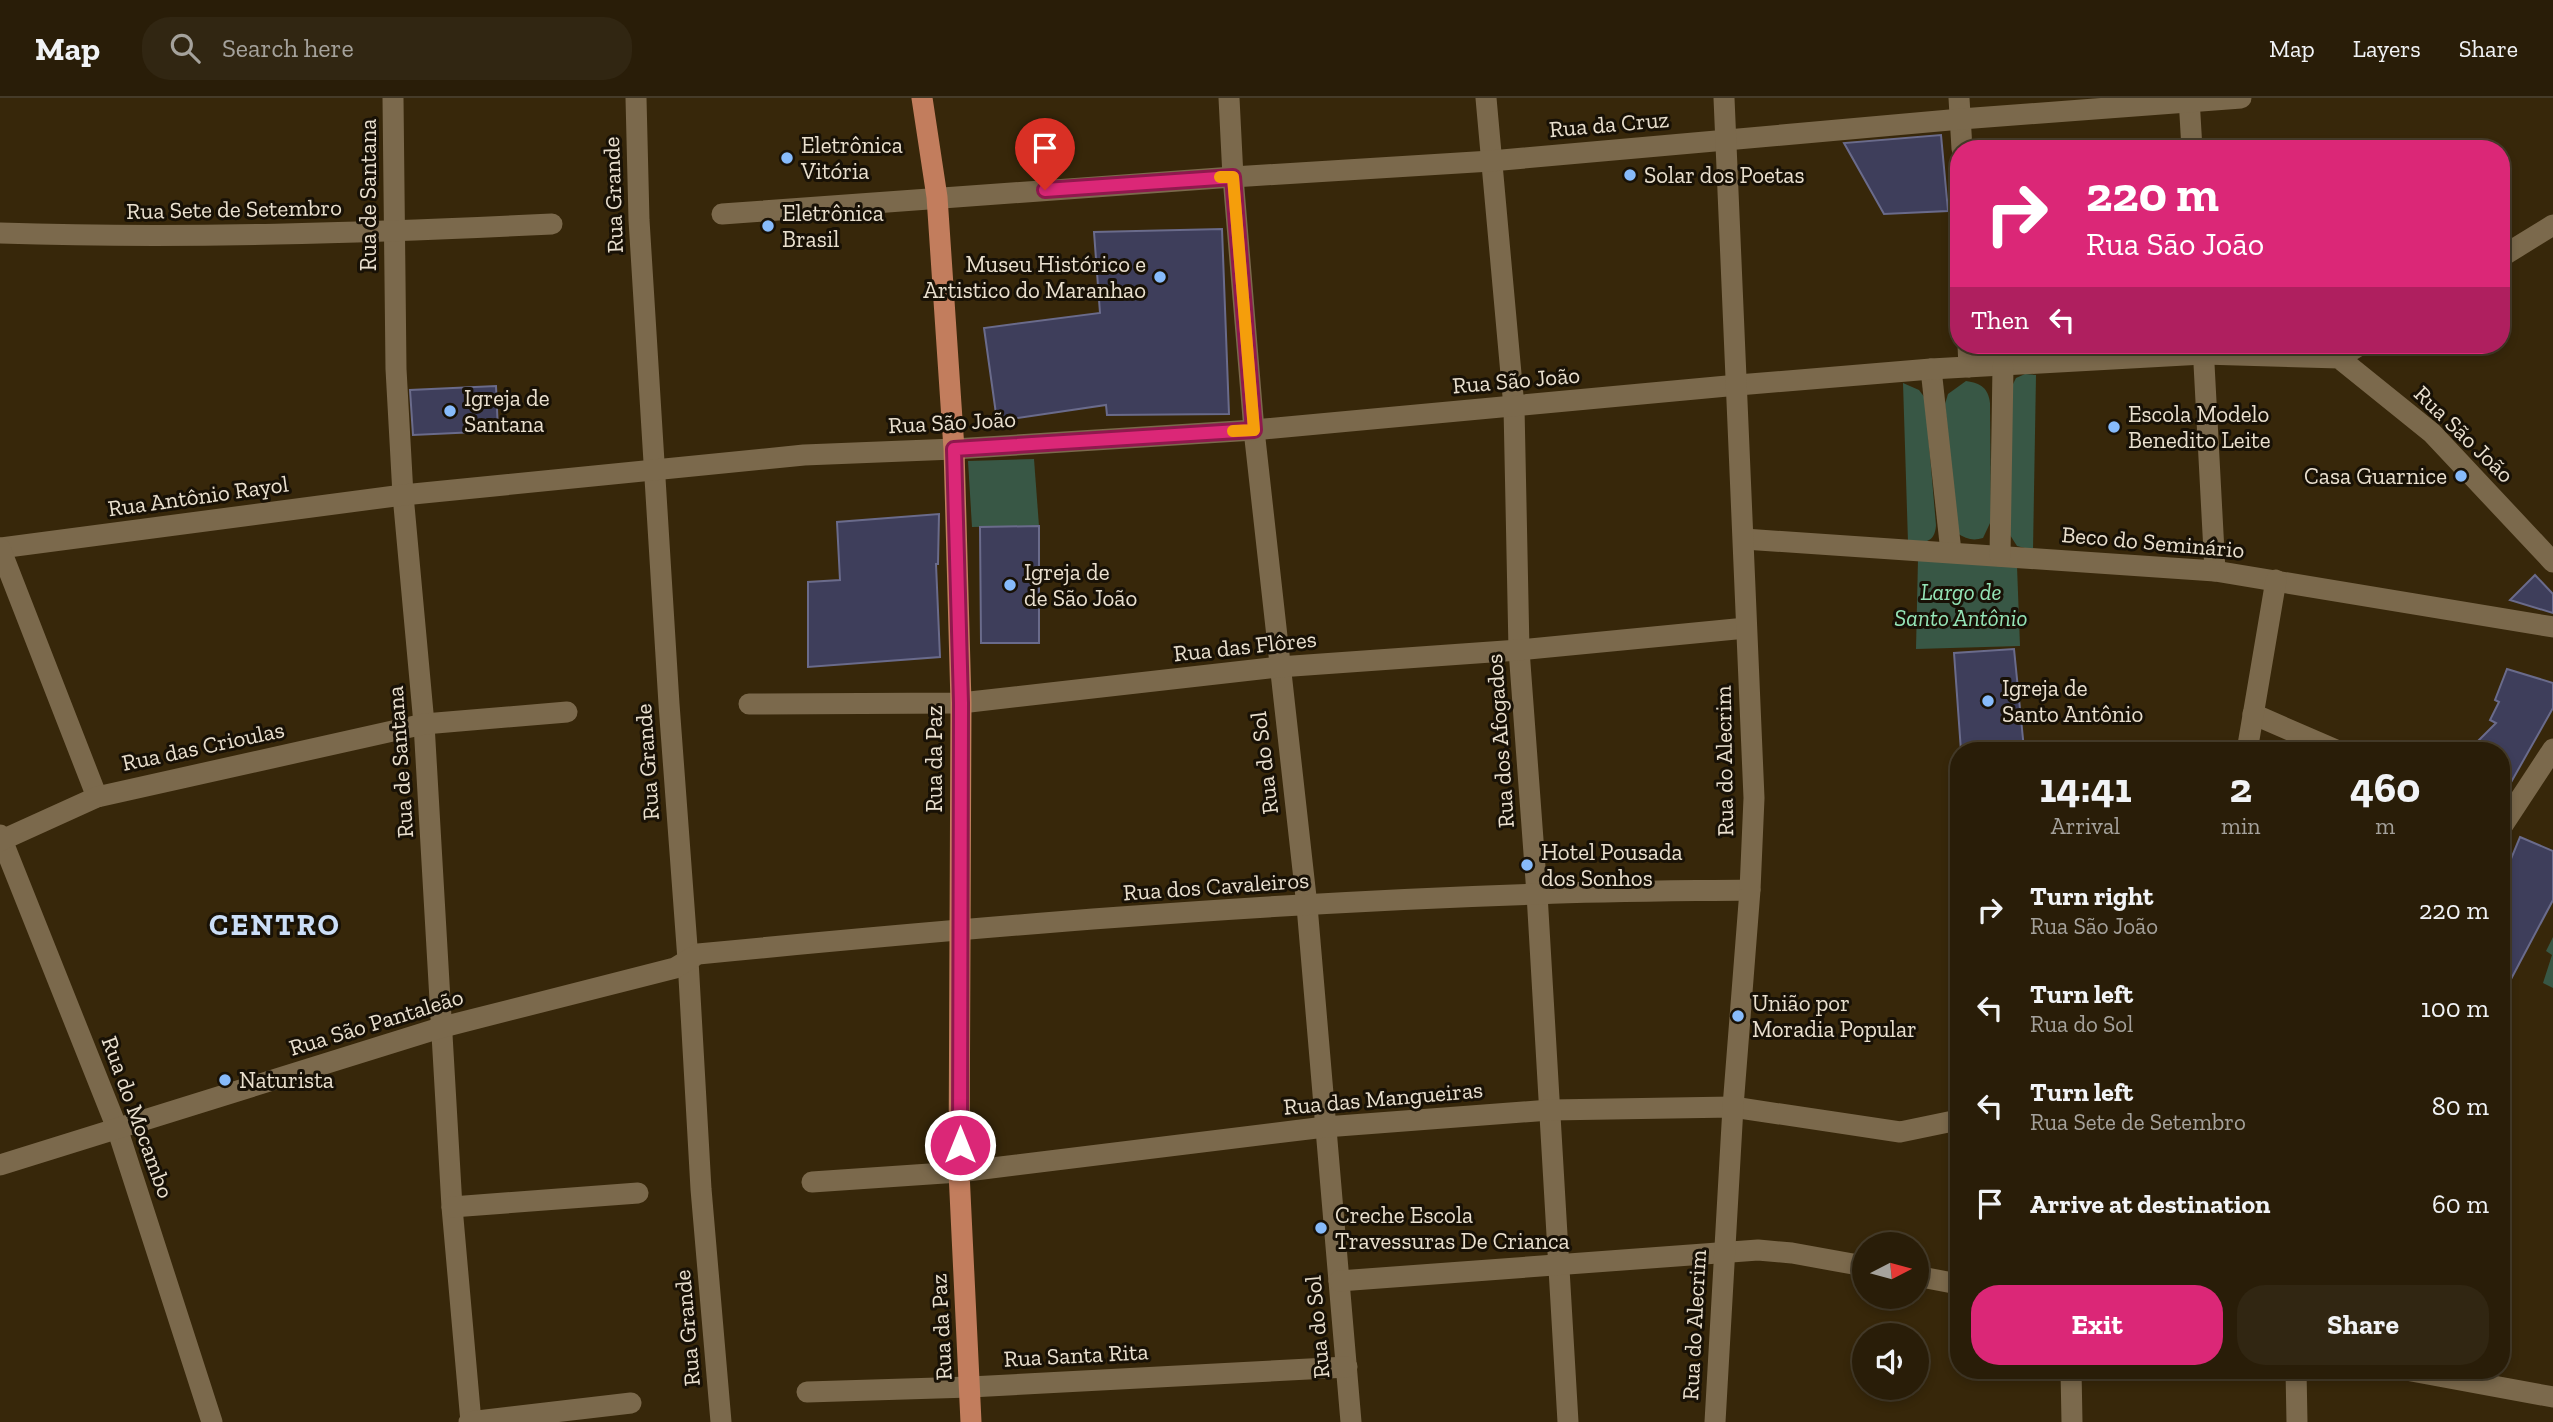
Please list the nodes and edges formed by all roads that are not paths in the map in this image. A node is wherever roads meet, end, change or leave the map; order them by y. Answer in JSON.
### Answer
{"nodes":[{"id":1,"x":393,"y":98,"type":"edge"},
{"id":2,"x":636,"y":98,"type":"edge"},
{"id":3,"x":922,"y":98,"type":"edge"},
{"id":4,"x":1228,"y":98,"type":"edge"},
{"id":5,"x":1486,"y":98,"type":"edge"},
{"id":6,"x":1724,"y":98,"type":"edge"},
{"id":7,"x":2241,"y":98,"type":"edge"},
{"id":8,"x":2189,"y":100,"type":"edge"},
{"id":9,"x":1960,"y":109,"type":"edge"},
{"id":10,"x":1962,"y":140,"type":"edge"},
{"id":11,"x":2191,"y":140,"type":"edge"},
{"id":12,"x":1727,"y":141,"type":"junction"},
{"id":13,"x":1491,"y":161,"type":"junction"},
{"id":14,"x":1233,"y":177,"type":"junction"},
{"id":15,"x":937,"y":197,"type":"junction"},
{"id":16,"x":722,"y":214,"type":"dead end"},
{"id":17,"x":552,"y":224,"type":"dead end"},
{"id":18,"x":2553,"y":225,"type":"edge"},
{"id":19,"x":395,"y":232,"type":"junction"},
{"id":20,"x":0,"y":233,"type":"edge"},
{"id":21,"x":2510,"y":251,"type":"edge"},
{"id":22,"x":1968,"y":354,"type":"edge"},
{"id":23,"x":2153,"y":354,"type":"edge"},
{"id":24,"x":2203,"y":354,"type":"edge"},
{"id":25,"x":2271,"y":354,"type":"edge"},
{"id":26,"x":2345,"y":354,"type":"edge"},
{"id":27,"x":2339,"y":358,"type":"junction"},
{"id":28,"x":2003,"y":366,"type":"junction"},
{"id":29,"x":1969,"y":367,"type":"junction"},
{"id":30,"x":1931,"y":369,"type":"junction"},
{"id":31,"x":1738,"y":385,"type":"junction"},
{"id":32,"x":1514,"y":407,"type":"junction"},
{"id":33,"x":1254,"y":430,"type":"junction"},
{"id":34,"x":954,"y":449,"type":"junction"},
{"id":35,"x":654,"y":468,"type":"junction"},
{"id":36,"x":403,"y":495,"type":"junction"},
{"id":37,"x":1744,"y":539,"type":"junction"},
{"id":38,"x":0,"y":548,"type":"edge"},
{"id":39,"x":1951,"y":552,"type":"junction"},
{"id":40,"x":2000,"y":556,"type":"junction"},
{"id":41,"x":2553,"y":562,"type":"edge"},
{"id":42,"x":2215,"y":571,"type":"junction"},
{"id":43,"x":2276,"y":580,"type":"junction"},
{"id":44,"x":2553,"y":627,"type":"edge"},
{"id":45,"x":1746,"y":628,"type":"junction"},
{"id":46,"x":1519,"y":650,"type":"junction"},
{"id":47,"x":1279,"y":667,"type":"junction"},
{"id":48,"x":961,"y":703,"type":"junction"},
{"id":49,"x":749,"y":704,"type":"dead end"},
{"id":50,"x":567,"y":712,"type":"dead end"},
{"id":51,"x":2253,"y":714,"type":"junction"},
{"id":52,"x":424,"y":724,"type":"junction"},
{"id":53,"x":2248,"y":742,"type":"edge"},
{"id":54,"x":2317,"y":742,"type":"edge"},
{"id":55,"x":2553,"y":748,"type":"edge"},
{"id":56,"x":97,"y":797,"type":"junction"},
{"id":57,"x":2510,"y":811,"type":"edge"},
{"id":58,"x":1,"y":839,"type":"edge"},
{"id":59,"x":1750,"y":890,"type":"junction"},
{"id":60,"x":1537,"y":894,"type":"junction"},
{"id":61,"x":1307,"y":906,"type":"junction"},
{"id":62,"x":961,"y":929,"type":"junction"},
{"id":63,"x":688,"y":960,"type":"junction"},
{"id":64,"x":443,"y":1027,"type":"junction"},
{"id":65,"x":1732,"y":1107,"type":"junction"},
{"id":66,"x":1550,"y":1110,"type":"junction"},
{"id":67,"x":1950,"y":1122,"type":"edge"},
{"id":68,"x":1325,"y":1127,"type":"junction"},
{"id":69,"x":117,"y":1128,"type":"junction"},
{"id":70,"x":0,"y":1165,"type":"edge"},
{"id":71,"x":960,"y":1172,"type":"junction"},
{"id":72,"x":812,"y":1182,"type":"dead end"},
{"id":73,"x":638,"y":1194,"type":"dead end"},
{"id":74,"x":452,"y":1207,"type":"junction"},
{"id":75,"x":1725,"y":1251,"type":"junction"},
{"id":76,"x":1852,"y":1264,"type":"edge"},
{"id":77,"x":1559,"y":1265,"type":"junction"},
{"id":78,"x":1929,"y":1278,"type":"edge"},
{"id":79,"x":1339,"y":1281,"type":"junction"},
{"id":80,"x":1950,"y":1282,"type":"edge"},
{"id":81,"x":1347,"y":1367,"type":"junction"},
{"id":82,"x":2071,"y":1379,"type":"edge"},
{"id":83,"x":2296,"y":1379,"type":"edge"},
{"id":84,"x":2455,"y":1379,"type":"edge"},
{"id":85,"x":970,"y":1387,"type":"junction"},
{"id":86,"x":807,"y":1392,"type":"dead end"},
{"id":87,"x":2553,"y":1397,"type":"edge"},
{"id":88,"x":631,"y":1403,"type":"dead end"},
{"id":89,"x":212,"y":1422,"type":"edge"},
{"id":90,"x":471,"y":1422,"type":"edge"},
{"id":91,"x":721,"y":1422,"type":"edge"},
{"id":92,"x":971,"y":1422,"type":"edge"},
{"id":93,"x":1351,"y":1422,"type":"edge"},
{"id":94,"x":1568,"y":1422,"type":"edge"},
{"id":95,"x":1715,"y":1422,"type":"edge"},
{"id":96,"x":2071,"y":1422,"type":"edge"},
{"id":97,"x":2297,"y":1422,"type":"edge"}],
"edges":[{"from":1,"to":19,"type":"street","name":"Rua de Santana"},
{"from":2,"to":35,"type":"street","name":"Rua Grande"},
{"from":3,"to":15,"type":"main road","name":"Rua da Paz"},
{"from":4,"to":14,"type":"street","name":"Rua do Sol"},
{"from":5,"to":13,"type":"street","name":"Rua dos Afogados"},
{"from":6,"to":12,"type":"street","name":"Rua do Alecrim"},
{"from":7,"to":8,"type":"street","name":"Rua da Cruz"},
{"from":8,"to":9,"type":"street","name":"Rua da Cruz"},
{"from":8,"to":11,"type":"street"},
{"from":9,"to":10,"type":"street"},
{"from":9,"to":12,"type":"street","name":"Rua da Cruz"},
{"from":12,"to":13,"type":"street","name":"Rua da Cruz"},
{"from":12,"to":31,"type":"street","name":"Rua do Alecrim"},
{"from":13,"to":14,"type":"street","name":"Rua da Cruz"},
{"from":13,"to":32,"type":"street","name":"Rua dos Afogados"},
{"from":14,"to":15,"type":"street"},
{"from":14,"to":33,"type":"street","name":"Rua do Sol"},
{"from":15,"to":16,"type":"street"},
{"from":15,"to":34,"type":"main road","name":"Rua da Paz"},
{"from":17,"to":19,"type":"street","name":"Rua Sete de Setembro"},
{"from":18,"to":21,"type":"street"},
{"from":19,"to":20,"type":"street","name":"Rua Sete de Setembro"},
{"from":19,"to":36,"type":"street","name":"Rua de Santana"},
{"from":22,"to":29,"type":"street"},
{"from":23,"to":28,"type":"street","name":"Rua São João"},
{"from":24,"to":42,"type":"street"},
{"from":25,"to":27,"type":"street","name":"Rua São João"},
{"from":26,"to":27,"type":"street"},
{"from":27,"to":41,"type":"street","name":"Rua São João"},
{"from":28,"to":29,"type":"street","name":"Rua São João"},
{"from":28,"to":40,"type":"street"},
{"from":29,"to":30,"type":"street","name":"Rua São João"},
{"from":30,"to":31,"type":"street","name":"Rua São João"},
{"from":30,"to":39,"type":"street"},
{"from":31,"to":32,"type":"street","name":"Rua São João"},
{"from":31,"to":37,"type":"street","name":"Rua do Alecrim"},
{"from":32,"to":33,"type":"street","name":"Rua São João"},
{"from":32,"to":46,"type":"street","name":"Rua dos Afogados"},
{"from":33,"to":34,"type":"street","name":"Rua São João"},
{"from":33,"to":47,"type":"street","name":"Rua do Sol"},
{"from":34,"to":35,"type":"street","name":"Rua São João"},
{"from":34,"to":48,"type":"main road","name":"Rua da Paz"},
{"from":35,"to":36,"type":"street","name":"Rua São João"},
{"from":35,"to":63,"type":"street","name":"Rua Grande"},
{"from":36,"to":38,"type":"street","name":"Rua Antônio Rayol"},
{"from":36,"to":52,"type":"street","name":"Rua de Santana"},
{"from":37,"to":39,"type":"street","name":"Beco do Seminário"},
{"from":37,"to":45,"type":"street","name":"Rua do Alecrim"},
{"from":38,"to":56,"type":"street"},
{"from":39,"to":40,"type":"street","name":"Beco do Seminário"},
{"from":40,"to":42,"type":"street","name":"Beco do Seminário"},
{"from":42,"to":43,"type":"street","name":"Beco do Seminário"},
{"from":43,"to":44,"type":"street","name":"Beco do Seminário"},
{"from":43,"to":51,"type":"street"},
{"from":45,"to":46,"type":"street","name":"Rua das Flôres"},
{"from":45,"to":59,"type":"street","name":"Rua do Alecrim"},
{"from":46,"to":47,"type":"street","name":"Rua das Flôres"},
{"from":46,"to":60,"type":"street","name":"Rua dos Afogados"},
{"from":47,"to":48,"type":"street","name":"Rua das Flôres"},
{"from":47,"to":61,"type":"street","name":"Rua do Sol"},
{"from":48,"to":49,"type":"street","name":"Rua das Flôres"},
{"from":48,"to":62,"type":"main road","name":"Rua da Paz"},
{"from":50,"to":52,"type":"street"},
{"from":51,"to":53,"type":"street"},
{"from":51,"to":54,"type":"street"},
{"from":52,"to":56,"type":"street","name":"Rua das Crioulas"},
{"from":52,"to":64,"type":"street","name":"Rua de Santana"},
{"from":55,"to":57,"type":"street"},
{"from":56,"to":58,"type":"street","name":"Rua das Crioulas"},
{"from":58,"to":69,"type":"street","name":"Rua do Mocambo"},
{"from":59,"to":60,"type":"street","name":"Rua dos Cavaleiros"},
{"from":59,"to":65,"type":"street","name":"Rua do Alecrim"},
{"from":60,"to":61,"type":"street","name":"Rua dos Cavaleiros"},
{"from":60,"to":66,"type":"street","name":"Rua dos Afogados"},
{"from":61,"to":62,"type":"street","name":"Rua dos Cavaleiros"},
{"from":61,"to":68,"type":"street","name":"Rua do Sol"},
{"from":62,"to":63,"type":"street","name":"Rua dos Cavaleiros"},
{"from":62,"to":71,"type":"main road","name":"Rua da Paz"},
{"from":63,"to":64,"type":"street","name":"Rua São Pantaleão"},
{"from":63,"to":91,"type":"street","name":"Rua Grande"},
{"from":64,"to":69,"type":"street","name":"Rua São Pantaleão"},
{"from":64,"to":74,"type":"street","name":"Rua de Santana"},
{"from":65,"to":66,"type":"street","name":"Rua das Mangueiras"},
{"from":65,"to":67,"type":"street","name":"Rua das Mangueiras"},
{"from":65,"to":75,"type":"street","name":"Rua do Alecrim"},
{"from":66,"to":68,"type":"street","name":"Rua das Mangueiras"},
{"from":66,"to":77,"type":"street","name":"Rua dos Afogados"},
{"from":68,"to":71,"type":"street","name":"Rua das Mangueiras"},
{"from":68,"to":79,"type":"street","name":"Rua do Sol"},
{"from":69,"to":70,"type":"street","name":"Rua São Pantaleão"},
{"from":69,"to":89,"type":"street","name":"Rua do Mocambo"},
{"from":71,"to":72,"type":"street","name":"Rua das Mangueiras"},
{"from":71,"to":85,"type":"main road","name":"Rua da Paz"},
{"from":73,"to":74,"type":"street"},
{"from":74,"to":90,"type":"street","name":"Rua de Santana"},
{"from":75,"to":76,"type":"street"},
{"from":75,"to":77,"type":"street"},
{"from":75,"to":95,"type":"street","name":"Rua do Alecrim"},
{"from":77,"to":79,"type":"street"},
{"from":77,"to":94,"type":"street","name":"Rua dos Afogados"},
{"from":78,"to":80,"type":"street"},
{"from":79,"to":81,"type":"street","name":"Rua do Sol"},
{"from":81,"to":85,"type":"street","name":"Rua Santa Rita"},
{"from":81,"to":93,"type":"street","name":"Rua do Sol"},
{"from":82,"to":96,"type":"street"},
{"from":83,"to":97,"type":"street"},
{"from":84,"to":87,"type":"street"},
{"from":85,"to":86,"type":"street","name":"Rua Santa Rita"},
{"from":85,"to":92,"type":"main road","name":"Rua da Paz"},
{"from":88,"to":90,"type":"street"}]}
